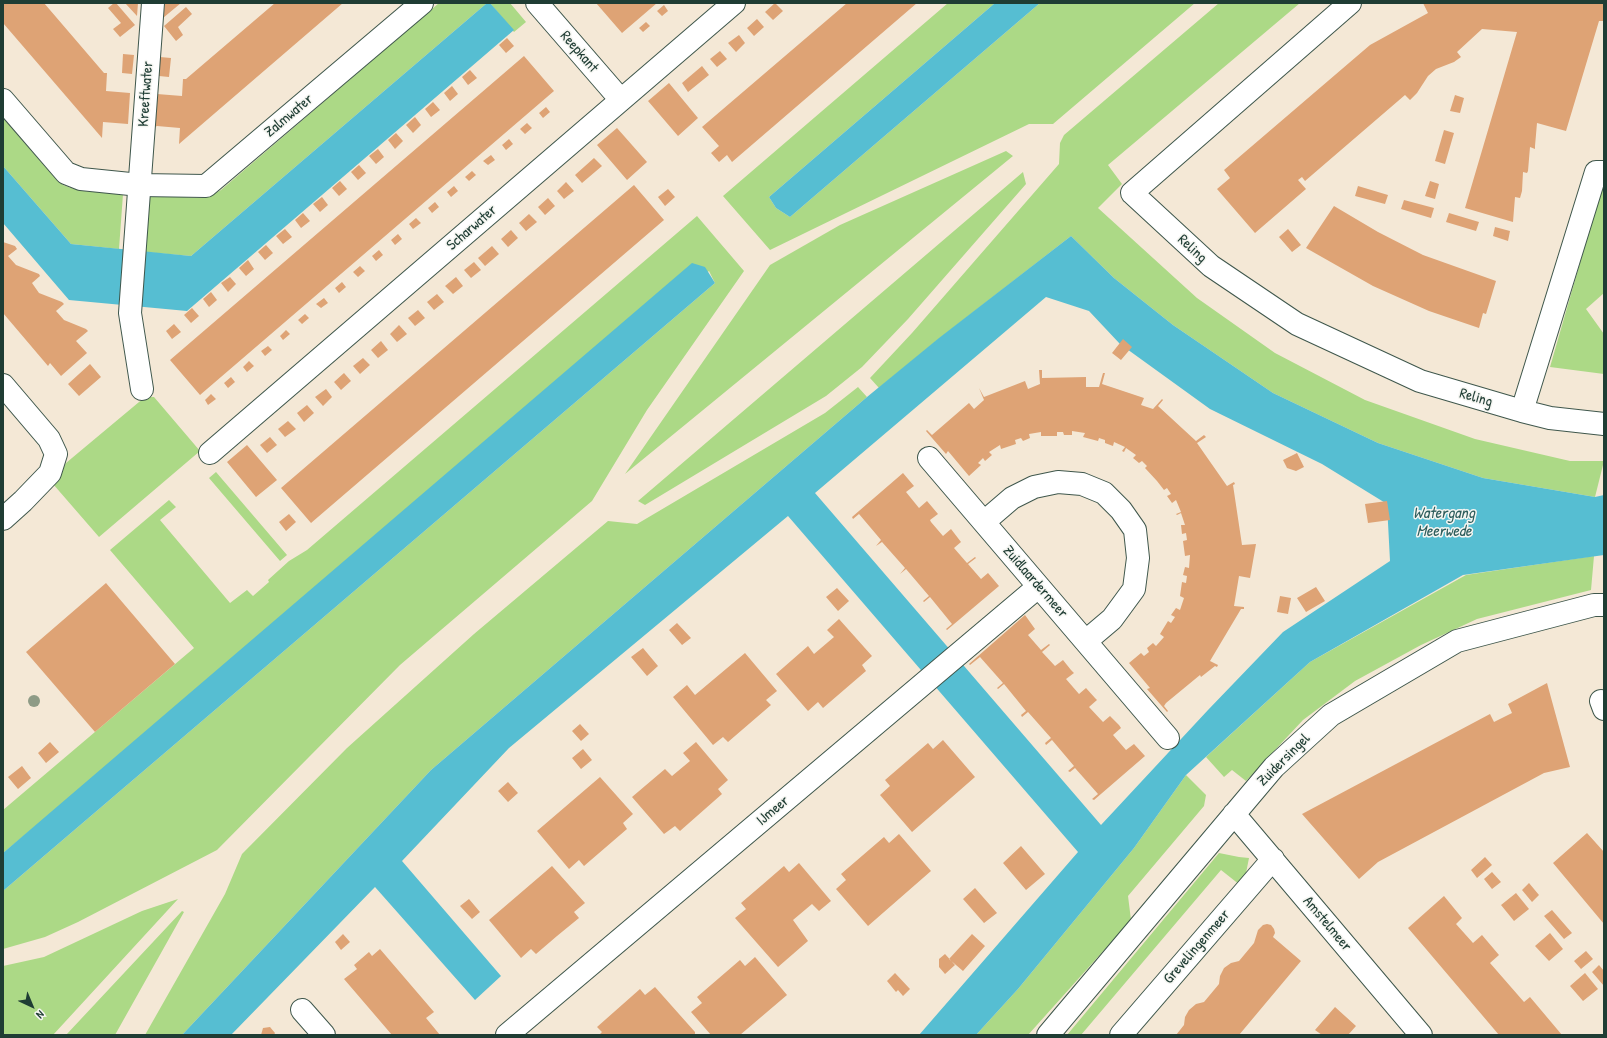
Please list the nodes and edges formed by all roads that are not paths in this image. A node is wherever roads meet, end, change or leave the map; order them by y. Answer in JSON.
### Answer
{"nodes":[{"id":1,"x":153,"y":3,"type":"edge"},
{"id":2,"x":422,"y":3,"type":"edge"},
{"id":3,"x":537,"y":3,"type":"edge"},
{"id":4,"x":734,"y":3,"type":"edge"},
{"id":5,"x":1350,"y":3,"type":"edge"},
{"id":6,"x":3,"y":100,"type":"edge"},
{"id":7,"x":621,"y":100,"type":"junction"},
{"id":8,"x":1604,"y":172,"type":"edge"},
{"id":9,"x":140,"y":185,"type":"junction"},
{"id":10,"x":3,"y":385,"type":"edge"},
{"id":11,"x":142,"y":390,"type":"dead end"},
{"id":12,"x":1522,"y":411,"type":"junction"},
{"id":13,"x":1604,"y":424,"type":"edge"},
{"id":14,"x":210,"y":453,"type":"dead end"},
{"id":15,"x":929,"y":458,"type":"dead end"},
{"id":16,"x":3,"y":519,"type":"edge"},
{"id":17,"x":984,"y":522,"type":"junction"},
{"id":18,"x":1038,"y":587,"type":"junction"},
{"id":19,"x":1604,"y":605,"type":"edge"},
{"id":20,"x":1086,"y":641,"type":"junction"},
{"id":21,"x":1168,"y":738,"type":"dead end"},
{"id":22,"x":1234,"y":814,"type":"junction"},
{"id":23,"x":1273,"y":859,"type":"junction"},
{"id":24,"x":302,"y":1010,"type":"dead end"},
{"id":25,"x":324,"y":1035,"type":"edge"},
{"id":26,"x":507,"y":1035,"type":"edge"},
{"id":27,"x":1048,"y":1035,"type":"edge"},
{"id":28,"x":1121,"y":1035,"type":"edge"},
{"id":29,"x":1421,"y":1035,"type":"edge"}],
"edges":[{"from":1,"to":9,"type":"street","name":"Kreeftwater"},
{"from":2,"to":9,"type":"street","name":"Zalmwater"},
{"from":3,"to":7,"type":"street","name":"Reepkant"},
{"from":4,"to":7,"type":"street","name":"Scharwater"},
{"from":5,"to":12,"type":"street","name":"Reling"},
{"from":6,"to":9,"type":"street","name":"Zalmwater"},
{"from":7,"to":14,"type":"street","name":"Scharwater"},
{"from":8,"to":12,"type":"street"},
{"from":9,"to":11,"type":"street"},
{"from":10,"to":16,"type":"street"},
{"from":12,"to":13,"type":"street","name":"Reling"},
{"from":15,"to":17,"type":"street","name":"Zuidlaardermeer"},
{"from":17,"to":18,"type":"street","name":"Zuidlaardermeer"},
{"from":17,"to":20,"type":"street"},
{"from":18,"to":20,"type":"street","name":"Zuidlaardermeer"},
{"from":18,"to":26,"type":"street","name":"IJmeer"},
{"from":19,"to":22,"type":"street","name":"Zuidersingel"},
{"from":20,"to":21,"type":"street","name":"Zuidlaardermeer"},
{"from":22,"to":23,"type":"street","name":"Amstelmeer"},
{"from":22,"to":27,"type":"street","name":"Zuidersingel"},
{"from":23,"to":28,"type":"street","name":"Grevelingenmeer"},
{"from":23,"to":29,"type":"street","name":"Amstelmeer"},
{"from":24,"to":25,"type":"street"}]}
